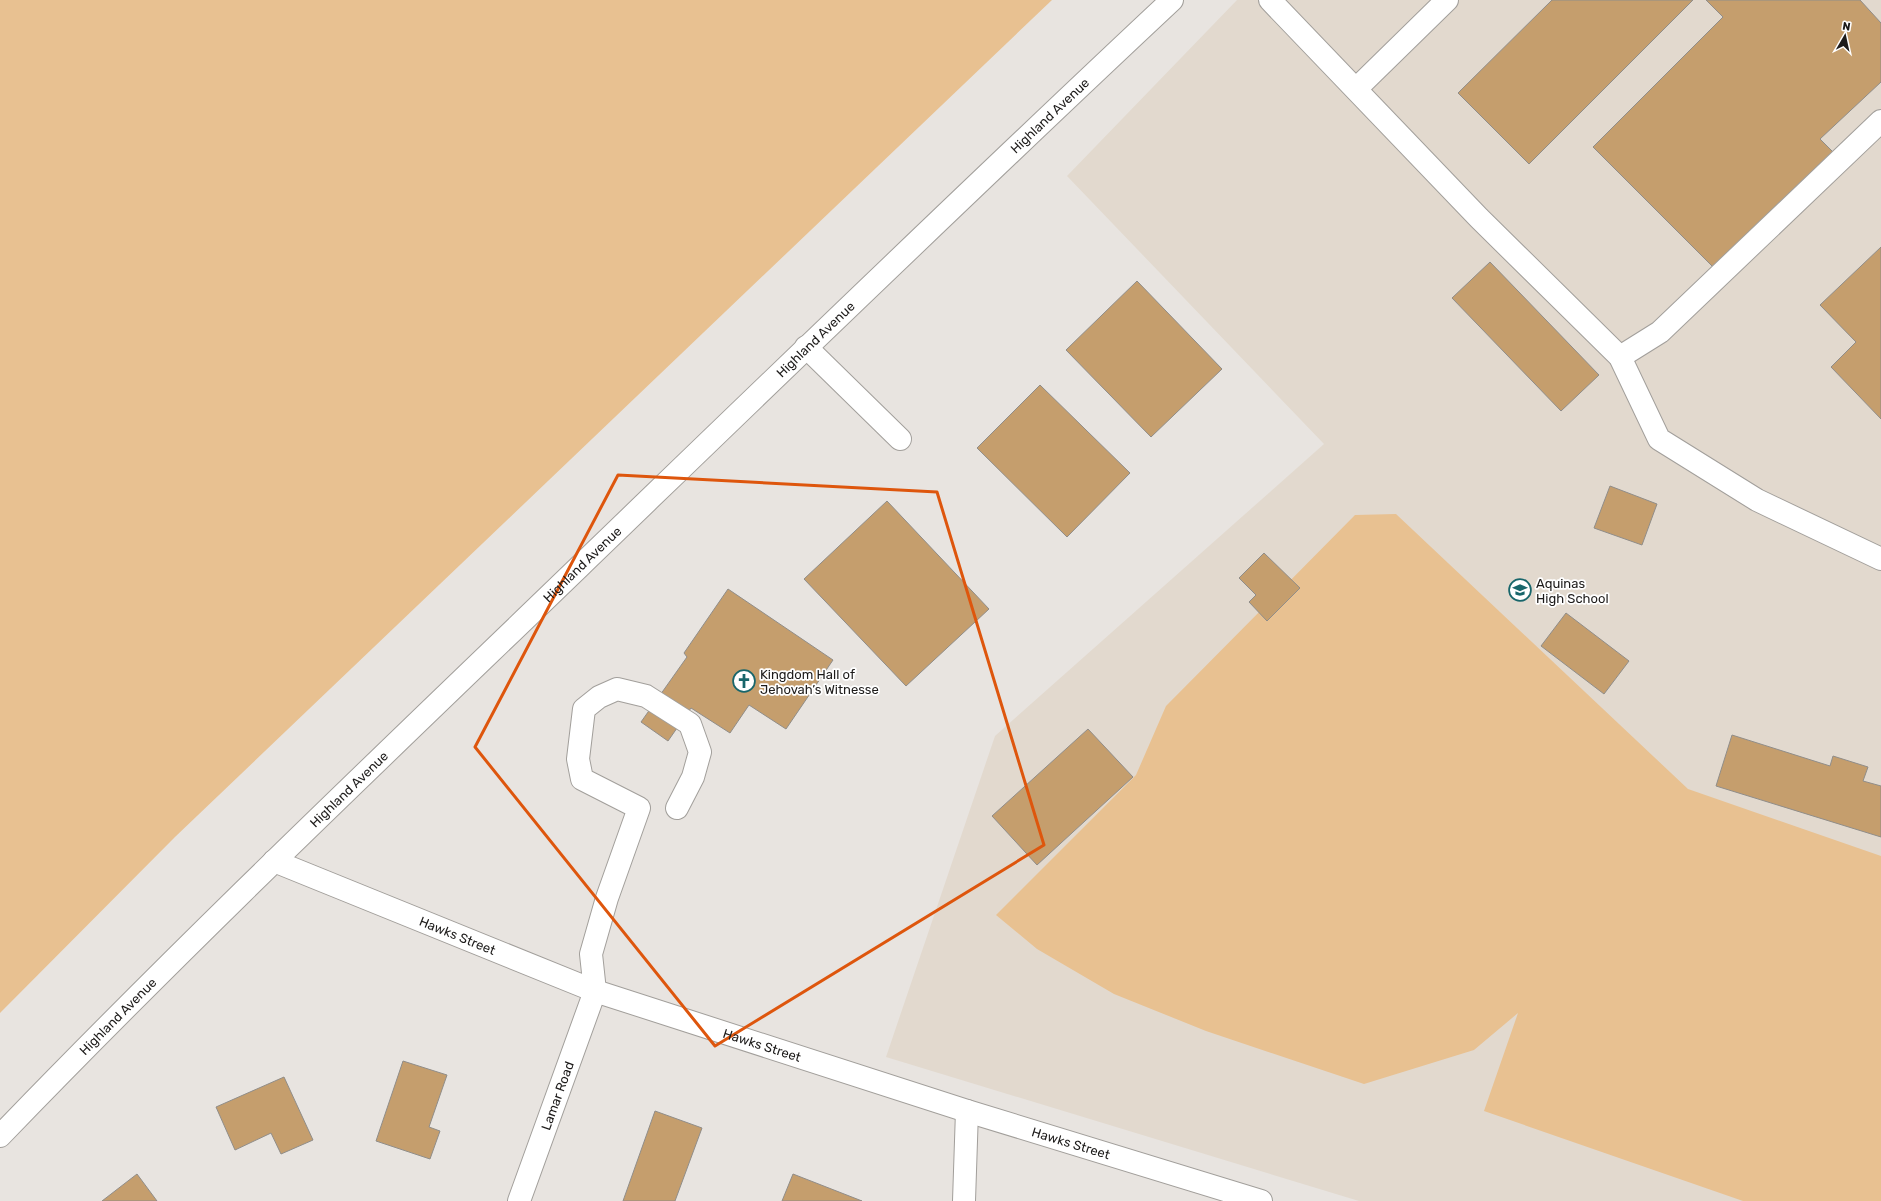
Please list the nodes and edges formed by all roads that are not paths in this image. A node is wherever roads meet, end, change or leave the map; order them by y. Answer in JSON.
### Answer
{"nodes":[{"id":1,"x":1172,"y":0,"type":"edge"},
{"id":2,"x":1270,"y":0,"type":"edge"},
{"id":3,"x":1447,"y":0,"type":"edge"},
{"id":4,"x":1356,"y":89,"type":"junction"},
{"id":5,"x":1881,"y":122,"type":"edge"},
{"id":6,"x":806,"y":347,"type":"junction"},
{"id":7,"x":1620,"y":357,"type":"junction"},
{"id":8,"x":900,"y":439,"type":"dead end"},
{"id":9,"x":1881,"y":558,"type":"edge"},
{"id":10,"x":677,"y":808,"type":"dead end"},
{"id":11,"x":274,"y":861,"type":"junction"},
{"id":12,"x":595,"y":990,"type":"junction"},
{"id":13,"x":967,"y":1111,"type":"junction"},
{"id":14,"x":0,"y":1136,"type":"edge"},
{"id":15,"x":519,"y":1201,"type":"edge"},
{"id":16,"x":964,"y":1201,"type":"edge"},
{"id":17,"x":1262,"y":1201,"type":"edge"}],
"edges":[{"from":1,"to":6,"type":"main road","name":"Highland Avenue"},
{"from":2,"to":4,"type":"main road"},
{"from":3,"to":4,"type":"main road"},
{"from":4,"to":7,"type":"main road"},
{"from":5,"to":7,"type":"main road"},
{"from":6,"to":8,"type":"main road"},
{"from":6,"to":11,"type":"main road","name":"Highland Avenue"},
{"from":7,"to":9,"type":"main road"},
{"from":10,"to":12,"type":"main road"},
{"from":11,"to":12,"type":"main road","name":"Hawks Street"},
{"from":11,"to":14,"type":"main road","name":"Highland Avenue"},
{"from":12,"to":13,"type":"main road","name":"Hawks Street"},
{"from":12,"to":15,"type":"main road","name":"Lamar Road"},
{"from":13,"to":16,"type":"main road"},
{"from":13,"to":17,"type":"main road","name":"Hawks Street"}]}
